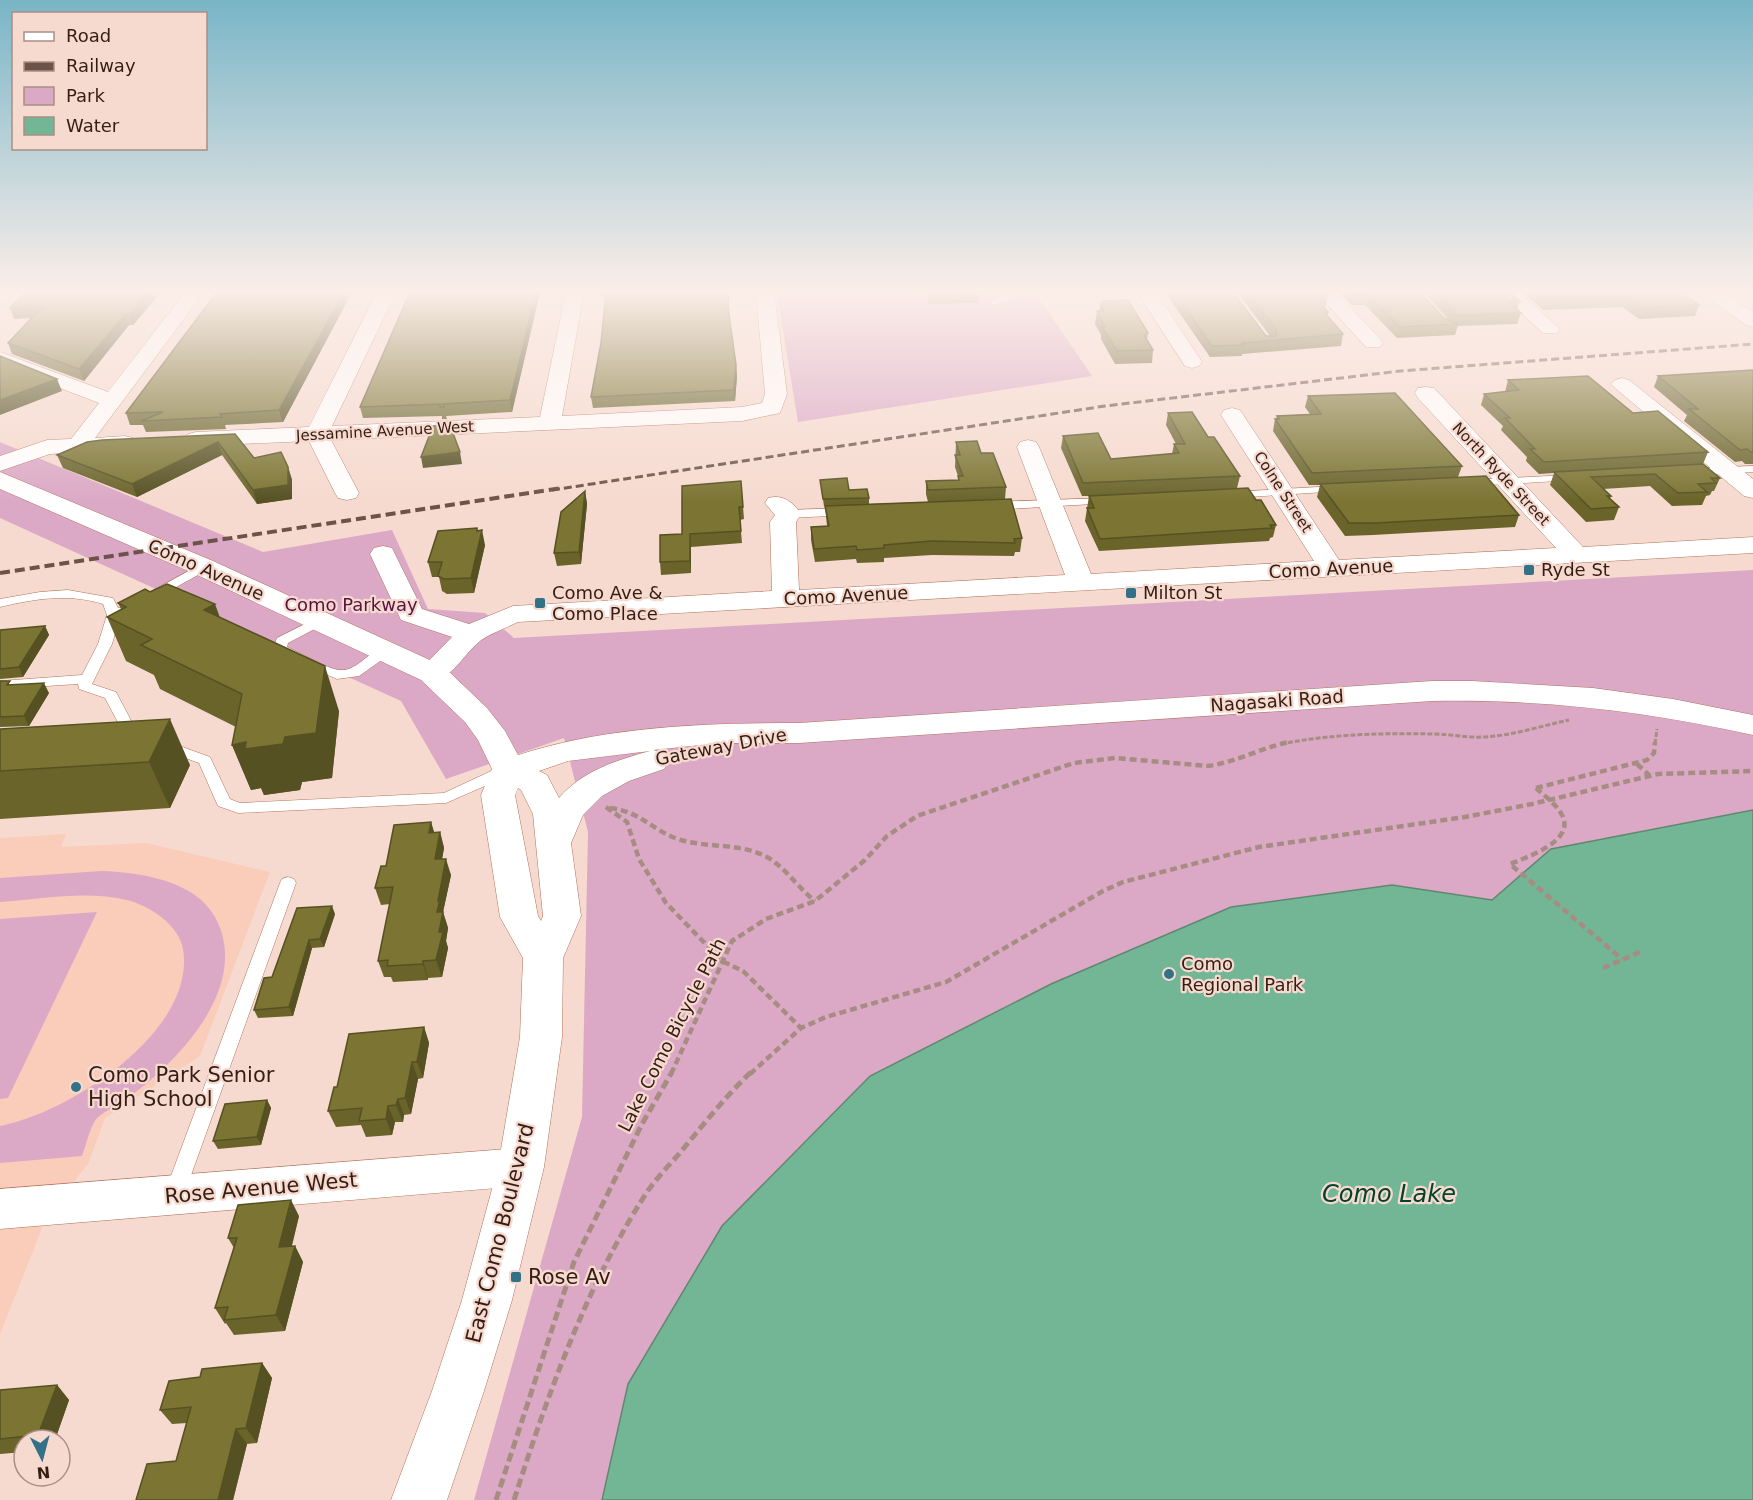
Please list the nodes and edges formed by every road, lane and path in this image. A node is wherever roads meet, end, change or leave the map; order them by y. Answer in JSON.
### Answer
{"nodes":[{"id":1,"x":10,"y":362,"type":"edge"},
{"id":2,"x":142,"y":362,"type":"edge"},
{"id":3,"x":352,"y":362,"type":"edge"},
{"id":4,"x":562,"y":362,"type":"edge"},
{"id":5,"x":773,"y":362,"type":"edge"},
{"id":6,"x":1622,"y":384,"type":"dead end"},
{"id":7,"x":1426,"y":393,"type":"dead end"},
{"id":8,"x":112,"y":401,"type":"junction"},
{"id":9,"x":1232,"y":415,"type":"dead end"},
{"id":10,"x":550,"y":423,"type":"junction"},
{"id":11,"x":317,"y":434,"type":"junction"},
{"id":12,"x":149,"y":441,"type":"edge"},
{"id":13,"x":172,"y":441,"type":"edge"},
{"id":14,"x":78,"y":445,"type":"junction"},
{"id":15,"x":1028,"y":447,"type":"dead end"},
{"id":16,"x":0,"y":464,"type":"edge"},
{"id":17,"x":1753,"y":469,"type":"edge"},
{"id":18,"x":1727,"y":470,"type":"junction"},
{"id":19,"x":1673,"y":473,"type":"edge"},
{"id":20,"x":1579,"y":477,"type":"edge"},
{"id":21,"x":0,"y":480,"type":"edge"},
{"id":22,"x":1509,"y":481,"type":"junction"},
{"id":23,"x":1463,"y":483,"type":"edge"},
{"id":24,"x":1348,"y":489,"type":"edge"},
{"id":25,"x":1753,"y":491,"type":"edge"},
{"id":26,"x":1283,"y":492,"type":"junction"},
{"id":27,"x":347,"y":493,"type":"dead end"},
{"id":28,"x":1214,"y":495,"type":"edge"},
{"id":29,"x":1121,"y":500,"type":"edge"},
{"id":30,"x":1051,"y":504,"type":"junction"},
{"id":31,"x":979,"y":507,"type":"edge"},
{"id":32,"x":783,"y":508,"type":"joint"},
{"id":33,"x":860,"y":511,"type":"edge"},
{"id":34,"x":1753,"y":545,"type":"edge"},
{"id":35,"x":383,"y":554,"type":"dead end"},
{"id":36,"x":1576,"y":555,"type":"junction"},
{"id":37,"x":203,"y":567,"type":"junction"},
{"id":38,"x":1332,"y":569,"type":"junction"},
{"id":39,"x":1081,"y":583,"type":"junction"},
{"id":40,"x":786,"y":599,"type":"junction"},
{"id":41,"x":0,"y":603,"type":"edge"},
{"id":42,"x":114,"y":615,"type":"junction"},
{"id":43,"x":319,"y":621,"type":"junction"},
{"id":44,"x":471,"y":634,"type":"junction"},
{"id":45,"x":386,"y":652,"type":"junction"},
{"id":46,"x":432,"y":674,"type":"junction"},
{"id":47,"x":87,"y":679,"type":"junction"},
{"id":48,"x":0,"y":685,"type":"edge"},
{"id":49,"x":1659,"y":706,"type":"junction"},
{"id":50,"x":1573,"y":719,"type":"dead end"},
{"id":51,"x":1753,"y":725,"type":"edge"},
{"id":52,"x":799,"y":732,"type":"junction"},
{"id":53,"x":106,"y":735,"type":"edge"},
{"id":54,"x":140,"y":737,"type":"junction"},
{"id":55,"x":652,"y":760,"type":"junction"},
{"id":56,"x":1636,"y":764,"type":"junction"},
{"id":57,"x":1753,"y":771,"type":"edge"},
{"id":58,"x":1650,"y":775,"type":"junction"},
{"id":59,"x":514,"y":782,"type":"junction"},
{"id":60,"x":1547,"y":799,"type":"junction"},
{"id":61,"x":599,"y":802,"type":"dead end"},
{"id":62,"x":607,"y":807,"type":"junction"},
{"id":63,"x":553,"y":844,"type":"junction"},
{"id":64,"x":288,"y":883,"type":"dead end"},
{"id":65,"x":815,"y":901,"type":"junction"},
{"id":66,"x":1642,"y":951,"type":"dead end"},
{"id":67,"x":543,"y":958,"type":"junction"},
{"id":68,"x":1622,"y":959,"type":"junction"},
{"id":69,"x":722,"y":961,"type":"junction"},
{"id":70,"x":1603,"y":968,"type":"dead end"},
{"id":71,"x":801,"y":1028,"type":"junction"},
{"id":72,"x":521,"y":1167,"type":"junction"},
{"id":73,"x":174,"y":1195,"type":"junction"},
{"id":74,"x":0,"y":1209,"type":"edge"},
{"id":75,"x":419,"y":1500,"type":"edge"},
{"id":76,"x":496,"y":1500,"type":"edge"},
{"id":77,"x":514,"y":1500,"type":"edge"}],
"edges":[{"from":1,"to":8,"type":"street"},
{"from":2,"to":8,"type":"street"},
{"from":3,"to":11,"type":"street"},
{"from":4,"to":10,"type":"street"},
{"from":5,"to":10,"type":"street","name":"Jessamine Avenue West"},
{"from":6,"to":18,"type":"street"},
{"from":7,"to":22,"type":"street","name":"North Ryde Street"},
{"from":8,"to":14,"type":"street"},
{"from":9,"to":26,"type":"street","name":"Colne Street"},
{"from":10,"to":11,"type":"street","name":"Jessamine Avenue West"},
{"from":11,"to":13,"type":"street","name":"Jessamine Avenue West"},
{"from":11,"to":27,"type":"street"},
{"from":12,"to":14,"type":"street"},
{"from":14,"to":16,"type":"street"},
{"from":15,"to":30,"type":"street"},
{"from":17,"to":18,"type":"lane"},
{"from":18,"to":19,"type":"lane"},
{"from":18,"to":25,"type":"street"},
{"from":20,"to":22,"type":"lane"},
{"from":21,"to":37,"type":"street","name":"Como Avenue"},
{"from":22,"to":23,"type":"lane"},
{"from":22,"to":36,"type":"street","name":"North Ryde Street"},
{"from":24,"to":26,"type":"lane"},
{"from":26,"to":28,"type":"lane"},
{"from":26,"to":38,"type":"street","name":"Colne Street"},
{"from":29,"to":30,"type":"lane"},
{"from":30,"to":31,"type":"lane"},
{"from":30,"to":39,"type":"street"},
{"from":32,"to":33,"type":"lane"},
{"from":32,"to":40,"type":"street"},
{"from":34,"to":36,"type":"street","name":"Como Avenue"},
{"from":35,"to":44,"type":"street"},
{"from":36,"to":38,"type":"street","name":"Como Avenue"},
{"from":37,"to":42,"type":"lane"},
{"from":37,"to":43,"type":"street","name":"Como Avenue"},
{"from":38,"to":39,"type":"street","name":"Como Avenue"},
{"from":39,"to":40,"type":"street","name":"Como Avenue"},
{"from":40,"to":44,"type":"street","name":"Como Avenue"},
{"from":41,"to":42,"type":"lane"},
{"from":42,"to":47,"type":"lane"},
{"from":43,"to":45,"type":"street","name":"Como Avenue"},
{"from":43,"to":45,"type":"lane"},
{"from":44,"to":46,"type":"street","name":"Como Avenue"},
{"from":45,"to":46,"type":"street","name":"Como Avenue"},
{"from":46,"to":59,"type":"street","name":"East Como Boulevard"},
{"from":47,"to":48,"type":"lane"},
{"from":47,"to":54,"type":"lane"},
{"from":49,"to":51,"type":"street","name":"Nagasaki Road"},
{"from":49,"to":52,"type":"street","name":"Nagasaki Road"},
{"from":49,"to":56,"type":"path"},
{"from":50,"to":65,"type":"path","name":"Lake Como Bicycle Path"},
{"from":52,"to":55,"type":"street","name":"Gateway Drive"},
{"from":52,"to":59,"type":"street","name":"Gateway Drive"},
{"from":53,"to":54,"type":"lane"},
{"from":54,"to":59,"type":"lane"},
{"from":55,"to":59,"type":"street","name":"Gateway Drive"},
{"from":55,"to":63,"type":"street"},
{"from":56,"to":58,"type":"path"},
{"from":56,"to":60,"type":"path"},
{"from":57,"to":58,"type":"path"},
{"from":58,"to":60,"type":"path"},
{"from":59,"to":63,"type":"street","name":"East Como Boulevard"},
{"from":59,"to":67,"type":"street","name":"East Como Boulevard"},
{"from":60,"to":68,"type":"path"},
{"from":60,"to":71,"type":"path"},
{"from":61,"to":62,"type":"path"},
{"from":62,"to":65,"type":"path"},
{"from":62,"to":69,"type":"path"},
{"from":63,"to":67,"type":"street","name":"East Como Boulevard"},
{"from":64,"to":73,"type":"lane"},
{"from":65,"to":69,"type":"path","name":"Lake Como Bicycle Path"},
{"from":66,"to":68,"type":"path"},
{"from":67,"to":72,"type":"street","name":"East Como Boulevard"},
{"from":68,"to":70,"type":"path"},
{"from":69,"to":71,"type":"path"},
{"from":69,"to":76,"type":"path","name":"Lake Como Bicycle Path"},
{"from":71,"to":77,"type":"path"},
{"from":72,"to":73,"type":"street","name":"Rose Avenue West"},
{"from":72,"to":75,"type":"street","name":"East Como Boulevard"},
{"from":73,"to":74,"type":"street","name":"Rose Avenue West"}]}
